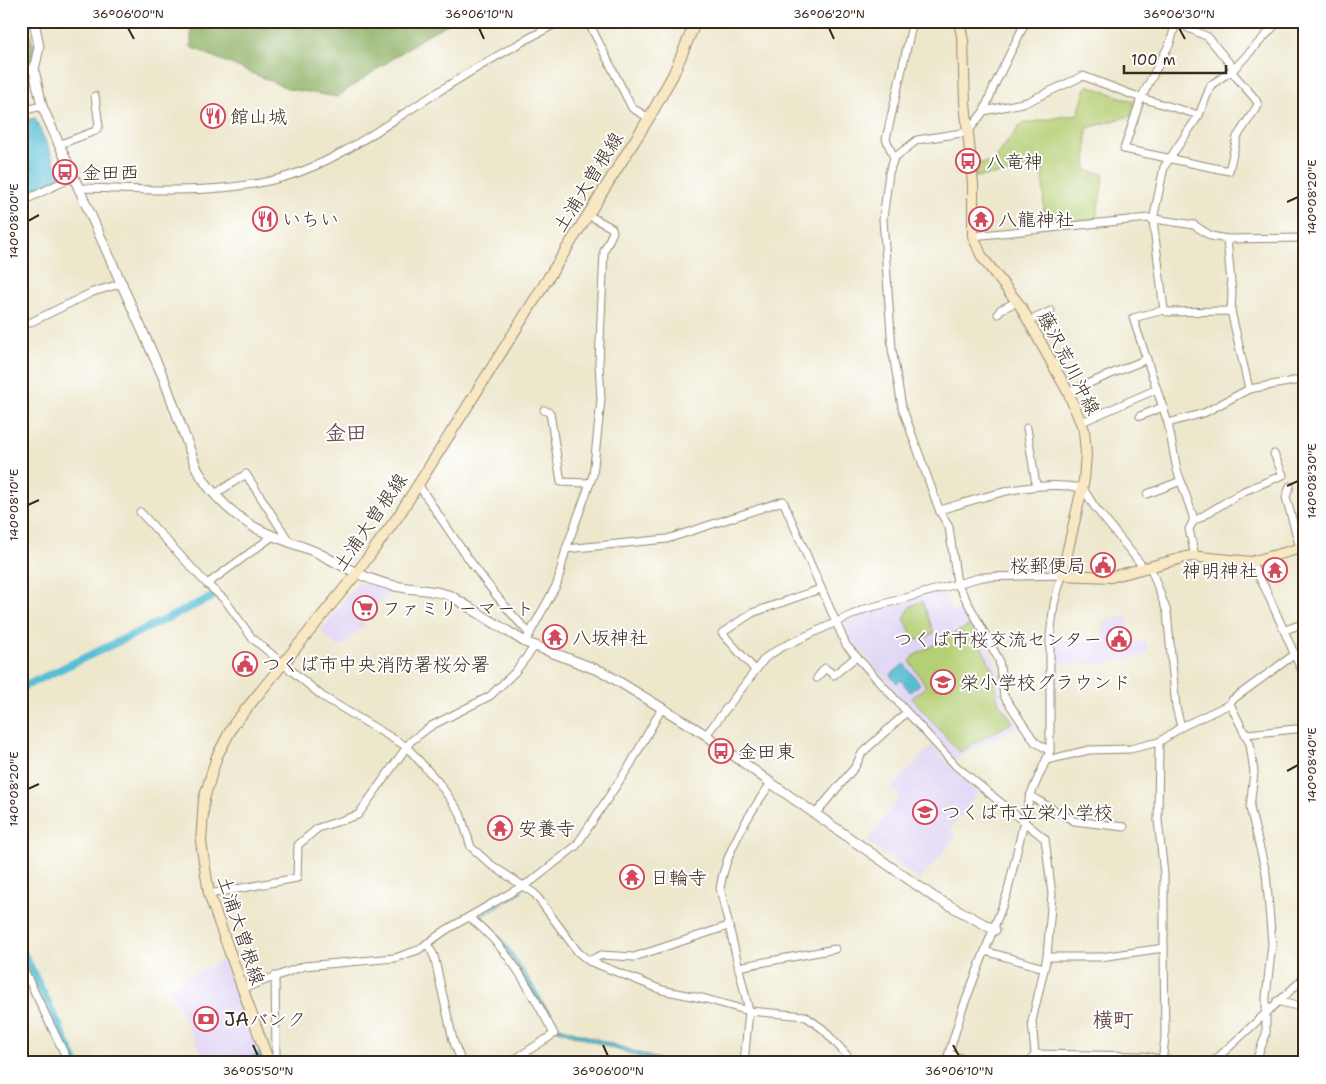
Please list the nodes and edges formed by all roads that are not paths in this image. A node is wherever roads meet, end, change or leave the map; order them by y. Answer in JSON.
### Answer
{"nodes":[{"id":1,"x":34,"y":21,"type":"edge"},
{"id":2,"x":561,"y":21,"type":"edge"},
{"id":3,"x":588,"y":21,"type":"edge"},
{"id":4,"x":696,"y":21,"type":"edge"},
{"id":5,"x":914,"y":21,"type":"edge"},
{"id":6,"x":959,"y":21,"type":"edge"},
{"id":7,"x":1026,"y":21,"type":"edge"},
{"id":8,"x":1278,"y":21,"type":"edge"},
{"id":9,"x":1174,"y":22,"type":"edge"},
{"id":10,"x":21,"y":67,"type":"edge"},
{"id":11,"x":34,"y":70,"type":"junction"},
{"id":12,"x":1233,"y":70,"type":"junction"},
{"id":13,"x":95,"y":96,"type":"dead end"},
{"id":14,"x":1141,"y":98,"type":"junction"},
{"id":15,"x":42,"y":106,"type":"junction"},
{"id":16,"x":21,"y":110,"type":"edge"},
{"id":17,"x":984,"y":111,"type":"junction"},
{"id":18,"x":1199,"y":115,"type":"junction"},
{"id":19,"x":649,"y":118,"type":"junction"},
{"id":20,"x":968,"y":132,"type":"junction"},
{"id":21,"x":58,"y":145,"type":"junction"},
{"id":22,"x":894,"y":158,"type":"junction"},
{"id":23,"x":1168,"y":159,"type":"junction"},
{"id":24,"x":73,"y":177,"type":"junction"},
{"id":25,"x":78,"y":188,"type":"junction"},
{"id":26,"x":21,"y":202,"type":"edge"},
{"id":27,"x":588,"y":215,"type":"junction"},
{"id":28,"x":1153,"y":220,"type":"junction"},
{"id":29,"x":973,"y":236,"type":"junction"},
{"id":30,"x":1305,"y":238,"type":"edge"},
{"id":31,"x":1227,"y":239,"type":"junction"},
{"id":32,"x":122,"y":283,"type":"junction"},
{"id":33,"x":1018,"y":301,"type":"junction"},
{"id":34,"x":1164,"y":310,"type":"junction"},
{"id":35,"x":1051,"y":311,"type":"dead end"},
{"id":36,"x":1232,"y":311,"type":"junction"},
{"id":37,"x":998,"y":314,"type":"dead end"},
{"id":38,"x":1029,"y":321,"type":"junction"},
{"id":39,"x":21,"y":326,"type":"edge"},
{"id":40,"x":1147,"y":359,"type":"junction"},
{"id":41,"x":1305,"y":379,"type":"edge"},
{"id":42,"x":1157,"y":389,"type":"junction"},
{"id":43,"x":1249,"y":389,"type":"junction"},
{"id":44,"x":1068,"y":392,"type":"junction"},
{"id":45,"x":1163,"y":407,"type":"junction"},
{"id":46,"x":544,"y":410,"type":"dead end"},
{"id":47,"x":1140,"y":416,"type":"dead end"},
{"id":48,"x":1082,"y":422,"type":"junction"},
{"id":49,"x":1168,"y":423,"type":"junction"},
{"id":50,"x":1027,"y":428,"type":"dead end"},
{"id":51,"x":1274,"y":454,"type":"dead end"},
{"id":52,"x":1181,"y":480,"type":"junction"},
{"id":53,"x":590,"y":483,"type":"junction"},
{"id":54,"x":418,"y":484,"type":"junction"},
{"id":55,"x":1036,"y":485,"type":"junction"},
{"id":56,"x":1290,"y":486,"type":"dead end"},
{"id":57,"x":1083,"y":488,"type":"junction"},
{"id":58,"x":215,"y":494,"type":"junction"},
{"id":59,"x":1148,"y":494,"type":"dead end"},
{"id":60,"x":940,"y":510,"type":"junction"},
{"id":61,"x":140,"y":512,"type":"dead end"},
{"id":62,"x":1193,"y":522,"type":"junction"},
{"id":63,"x":272,"y":536,"type":"junction"},
{"id":64,"x":290,"y":543,"type":"junction"},
{"id":65,"x":1303,"y":547,"type":"edge"},
{"id":66,"x":566,"y":549,"type":"junction"},
{"id":67,"x":1195,"y":556,"type":"junction"},
{"id":68,"x":1251,"y":562,"type":"junction"},
{"id":69,"x":1147,"y":567,"type":"junction"},
{"id":70,"x":356,"y":574,"type":"junction"},
{"id":71,"x":1062,"y":575,"type":"junction"},
{"id":72,"x":957,"y":583,"type":"junction"},
{"id":73,"x":207,"y":584,"type":"junction"},
{"id":74,"x":820,"y":589,"type":"junction"},
{"id":75,"x":836,"y":622,"type":"junction"},
{"id":76,"x":1305,"y":623,"type":"edge"},
{"id":77,"x":1284,"y":630,"type":"junction"},
{"id":78,"x":528,"y":638,"type":"junction"},
{"id":79,"x":535,"y":646,"type":"junction"},
{"id":80,"x":1294,"y":654,"type":"junction"},
{"id":81,"x":856,"y":657,"type":"junction"},
{"id":82,"x":283,"y":663,"type":"junction"},
{"id":83,"x":755,"y":670,"type":"junction"},
{"id":84,"x":1304,"y":674,"type":"edge"},
{"id":85,"x":817,"y":678,"type":"dead end"},
{"id":86,"x":1230,"y":704,"type":"junction"},
{"id":87,"x":662,"y":708,"type":"junction"},
{"id":88,"x":906,"y":713,"type":"junction"},
{"id":89,"x":1181,"y":726,"type":"junction"},
{"id":90,"x":1305,"y":728,"type":"edge"},
{"id":91,"x":706,"y":734,"type":"junction"},
{"id":92,"x":1246,"y":734,"type":"junction"},
{"id":93,"x":1159,"y":742,"type":"junction"},
{"id":94,"x":408,"y":747,"type":"junction"},
{"id":95,"x":1050,"y":751,"type":"junction"},
{"id":96,"x":1047,"y":760,"type":"junction"},
{"id":97,"x":771,"y":783,"type":"junction"},
{"id":98,"x":1030,"y":796,"type":"junction"},
{"id":99,"x":816,"y":813,"type":"junction"},
{"id":100,"x":1024,"y":821,"type":"junction"},
{"id":101,"x":1124,"y":827,"type":"dead end"},
{"id":102,"x":523,"y":885,"type":"junction"},
{"id":103,"x":209,"y":894,"type":"junction"},
{"id":104,"x":469,"y":917,"type":"junction"},
{"id":105,"x":728,"y":926,"type":"junction"},
{"id":106,"x":995,"y":930,"type":"junction"},
{"id":107,"x":427,"y":943,"type":"junction"},
{"id":108,"x":1164,"y":948,"type":"junction"},
{"id":109,"x":835,"y":949,"type":"dead end"},
{"id":110,"x":985,"y":951,"type":"junction"},
{"id":111,"x":1048,"y":958,"type":"junction"},
{"id":112,"x":589,"y":962,"type":"junction"},
{"id":113,"x":21,"y":964,"type":"edge"},
{"id":114,"x":738,"y":967,"type":"junction"},
{"id":115,"x":1044,"y":968,"type":"junction"},
{"id":116,"x":275,"y":976,"type":"junction"},
{"id":117,"x":1305,"y":977,"type":"edge"},
{"id":118,"x":242,"y":989,"type":"junction"},
{"id":119,"x":1277,"y":1001,"type":"junction"},
{"id":120,"x":1305,"y":1008,"type":"edge"},
{"id":121,"x":749,"y":1011,"type":"junction"},
{"id":122,"x":1266,"y":1011,"type":"junction"},
{"id":123,"x":949,"y":1054,"type":"junction"},
{"id":124,"x":1035,"y":1054,"type":"junction"},
{"id":125,"x":1162,"y":1060,"type":"edge"},
{"id":126,"x":69,"y":1063,"type":"edge"},
{"id":127,"x":269,"y":1063,"type":"edge"},
{"id":128,"x":274,"y":1063,"type":"edge"},
{"id":129,"x":462,"y":1063,"type":"edge"},
{"id":130,"x":509,"y":1063,"type":"edge"},
{"id":131,"x":744,"y":1063,"type":"edge"},
{"id":132,"x":854,"y":1063,"type":"edge"},
{"id":133,"x":946,"y":1063,"type":"edge"},
{"id":134,"x":975,"y":1063,"type":"edge"},
{"id":135,"x":1030,"y":1063,"type":"edge"},
{"id":136,"x":1186,"y":1063,"type":"edge"},
{"id":137,"x":1212,"y":1063,"type":"edge"},
{"id":138,"x":1255,"y":1063,"type":"edge"}],
"edges":[{"from":1,"to":11,"type":"street"},
{"from":2,"to":25,"type":"street"},
{"from":3,"to":19,"type":"street"},
{"from":4,"to":19,"type":"main road","name":"土浦大曽根線"},
{"from":5,"to":22,"type":"street"},
{"from":6,"to":20,"type":"main road","name":"藤沢荒川沖線"},
{"from":7,"to":17,"type":"street"},
{"from":8,"to":12,"type":"street"},
{"from":9,"to":12,"type":"street"},
{"from":9,"to":14,"type":"street"},
{"from":10,"to":11,"type":"street"},
{"from":11,"to":15,"type":"street"},
{"from":12,"to":18,"type":"street"},
{"from":12,"to":23,"type":"street"},
{"from":13,"to":21,"type":"street"},
{"from":14,"to":17,"type":"street"},
{"from":14,"to":18,"type":"street"},
{"from":14,"to":23,"type":"street"},
{"from":15,"to":16,"type":"street"},
{"from":15,"to":21,"type":"street"},
{"from":17,"to":20,"type":"street"},
{"from":18,"to":23,"type":"street"},
{"from":19,"to":27,"type":"main road","name":"土浦大曽根線"},
{"from":20,"to":22,"type":"street"},
{"from":20,"to":29,"type":"main road","name":"藤沢荒川沖線"},
{"from":21,"to":24,"type":"street"},
{"from":22,"to":60,"type":"street"},
{"from":23,"to":28,"type":"street"},
{"from":24,"to":25,"type":"street"},
{"from":24,"to":26,"type":"street"},
{"from":25,"to":32,"type":"street"},
{"from":27,"to":53,"type":"street"},
{"from":27,"to":54,"type":"main road","name":"土浦大曽根線"},
{"from":28,"to":29,"type":"street"},
{"from":28,"to":31,"type":"street"},
{"from":28,"to":34,"type":"street"},
{"from":29,"to":33,"type":"main road","name":"藤沢荒川沖線"},
{"from":30,"to":31,"type":"street"},
{"from":31,"to":36,"type":"street"},
{"from":32,"to":39,"type":"street"},
{"from":32,"to":58,"type":"street"},
{"from":33,"to":37,"type":"street"},
{"from":33,"to":38,"type":"main road","name":"藤沢荒川沖線"},
{"from":34,"to":36,"type":"street"},
{"from":34,"to":40,"type":"street"},
{"from":35,"to":38,"type":"street"},
{"from":36,"to":43,"type":"street"},
{"from":38,"to":44,"type":"main road","name":"藤沢荒川沖線"},
{"from":40,"to":42,"type":"street"},
{"from":40,"to":44,"type":"street"},
{"from":41,"to":43,"type":"street"},
{"from":42,"to":45,"type":"street"},
{"from":42,"to":48,"type":"street"},
{"from":43,"to":49,"type":"street"},
{"from":44,"to":48,"type":"main road","name":"藤沢荒川沖線"},
{"from":45,"to":47,"type":"street"},
{"from":45,"to":49,"type":"street"},
{"from":46,"to":53,"type":"street"},
{"from":48,"to":57,"type":"main road","name":"藤沢荒川沖線"},
{"from":49,"to":52,"type":"street"},
{"from":50,"to":55,"type":"street"},
{"from":51,"to":62,"type":"street"},
{"from":52,"to":59,"type":"street"},
{"from":52,"to":62,"type":"street"},
{"from":53,"to":66,"type":"street"},
{"from":54,"to":70,"type":"main road","name":"土浦大曽根線"},
{"from":54,"to":78,"type":"street"},
{"from":55,"to":57,"type":"street"},
{"from":55,"to":60,"type":"street"},
{"from":56,"to":65,"type":"street"},
{"from":57,"to":69,"type":"street"},
{"from":57,"to":71,"type":"main road","name":"藤沢荒川沖線"},
{"from":58,"to":63,"type":"street"},
{"from":58,"to":64,"type":"street"},
{"from":60,"to":72,"type":"street"},
{"from":61,"to":73,"type":"street"},
{"from":62,"to":67,"type":"street"},
{"from":63,"to":64,"type":"street"},
{"from":63,"to":73,"type":"street"},
{"from":64,"to":70,"type":"street"},
{"from":65,"to":68,"type":"main road"},
{"from":66,"to":74,"type":"street"},
{"from":66,"to":78,"type":"street"},
{"from":67,"to":68,"type":"main road"},
{"from":67,"to":69,"type":"main road"},
{"from":68,"to":77,"type":"street"},
{"from":69,"to":71,"type":"main road"},
{"from":69,"to":89,"type":"street"},
{"from":70,"to":78,"type":"street"},
{"from":70,"to":82,"type":"main road","name":"土浦大曽根線"},
{"from":71,"to":72,"type":"street"},
{"from":71,"to":95,"type":"street"},
{"from":72,"to":75,"type":"street"},
{"from":72,"to":95,"type":"street"},
{"from":73,"to":82,"type":"street"},
{"from":74,"to":75,"type":"street"},
{"from":74,"to":83,"type":"street"},
{"from":75,"to":81,"type":"street"},
{"from":75,"to":83,"type":"street"},
{"from":76,"to":77,"type":"street"},
{"from":77,"to":80,"type":"street"},
{"from":78,"to":79,"type":"street"},
{"from":79,"to":87,"type":"street"},
{"from":79,"to":94,"type":"street"},
{"from":80,"to":84,"type":"street"},
{"from":80,"to":86,"type":"street"},
{"from":81,"to":85,"type":"street"},
{"from":81,"to":88,"type":"street"},
{"from":82,"to":94,"type":"street"},
{"from":82,"to":103,"type":"main road","name":"土浦大曽根線"},
{"from":83,"to":91,"type":"street"},
{"from":86,"to":89,"type":"street"},
{"from":86,"to":92,"type":"street"},
{"from":87,"to":91,"type":"street"},
{"from":87,"to":102,"type":"street"},
{"from":88,"to":99,"type":"street"},
{"from":88,"to":100,"type":"street"},
{"from":89,"to":93,"type":"street"},
{"from":90,"to":92,"type":"street"},
{"from":91,"to":97,"type":"street"},
{"from":92,"to":122,"type":"street"},
{"from":93,"to":96,"type":"street"},
{"from":93,"to":108,"type":"street"},
{"from":94,"to":102,"type":"street"},
{"from":94,"to":103,"type":"street"},
{"from":95,"to":96,"type":"street"},
{"from":96,"to":98,"type":"street"},
{"from":97,"to":99,"type":"street"},
{"from":97,"to":105,"type":"street"},
{"from":98,"to":100,"type":"street"},
{"from":98,"to":101,"type":"street"},
{"from":99,"to":106,"type":"street"},
{"from":100,"to":106,"type":"street"},
{"from":100,"to":111,"type":"street"},
{"from":102,"to":104,"type":"street"},
{"from":102,"to":112,"type":"street"},
{"from":103,"to":118,"type":"main road","name":"土浦大曽根線"},
{"from":104,"to":107,"type":"street"},
{"from":104,"to":130,"type":"street"},
{"from":105,"to":112,"type":"street"},
{"from":105,"to":114,"type":"street"},
{"from":106,"to":110,"type":"street"},
{"from":107,"to":116,"type":"street"},
{"from":107,"to":129,"type":"street"},
{"from":108,"to":111,"type":"street"},
{"from":108,"to":125,"type":"street"},
{"from":109,"to":114,"type":"street"},
{"from":110,"to":115,"type":"street"},
{"from":110,"to":123,"type":"street"},
{"from":111,"to":115,"type":"street"},
{"from":112,"to":121,"type":"street"},
{"from":113,"to":126,"type":"street"},
{"from":114,"to":121,"type":"street"},
{"from":115,"to":124,"type":"street"},
{"from":116,"to":118,"type":"street"},
{"from":116,"to":128,"type":"street"},
{"from":117,"to":119,"type":"street"},
{"from":118,"to":127,"type":"main road","name":"土浦大曽根線"},
{"from":119,"to":120,"type":"street"},
{"from":119,"to":122,"type":"street"},
{"from":121,"to":131,"type":"street"},
{"from":121,"to":132,"type":"street"},
{"from":122,"to":137,"type":"street"},
{"from":122,"to":138,"type":"street"},
{"from":123,"to":133,"type":"street"},
{"from":123,"to":134,"type":"street"},
{"from":124,"to":125,"type":"street"},
{"from":124,"to":135,"type":"street"},
{"from":125,"to":136,"type":"street"}]}
